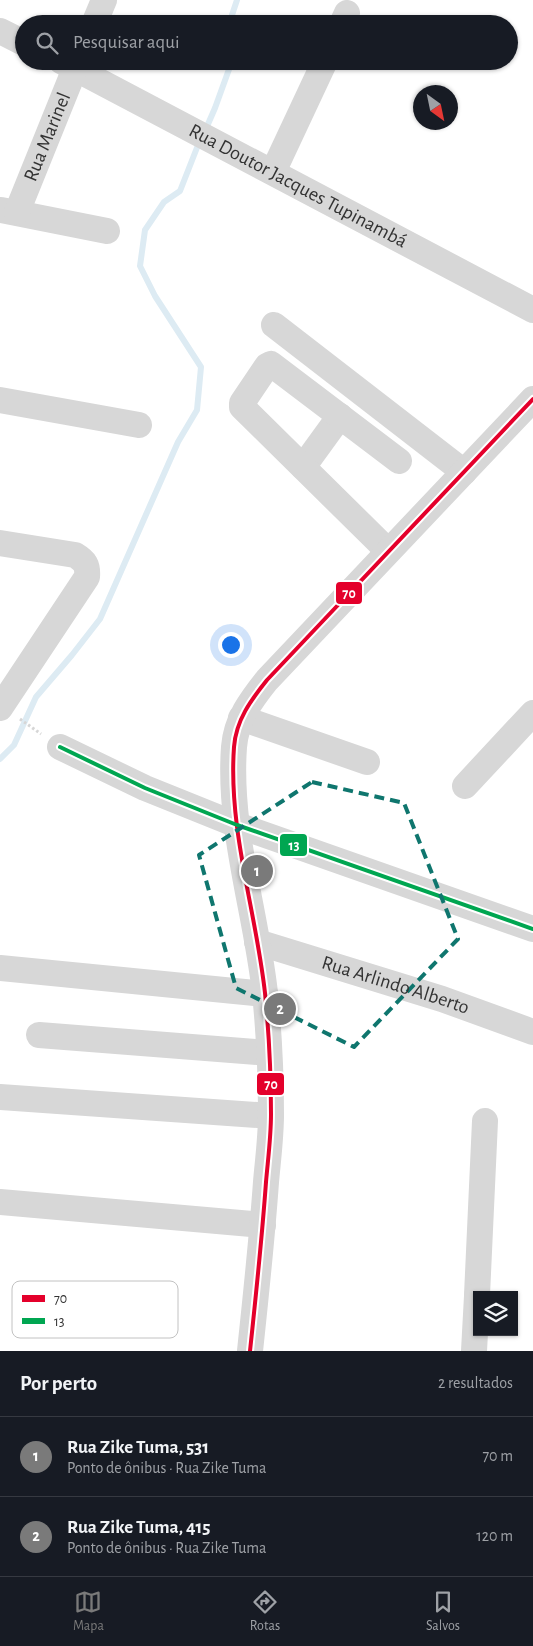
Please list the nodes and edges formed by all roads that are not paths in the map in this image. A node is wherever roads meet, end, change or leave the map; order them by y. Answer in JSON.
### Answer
{"nodes":[{"id":1,"x":104,"y":0,"type":"edge"},
{"id":2,"x":98,"y":15,"type":"edge"},
{"id":3,"x":0,"y":31,"type":"edge"},
{"id":4,"x":15,"y":38,"type":"edge"},
{"id":5,"x":68,"y":70,"type":"edge"},
{"id":6,"x":82,"y":70,"type":"edge"},
{"id":7,"x":320,"y":70,"type":"edge"},
{"id":8,"x":273,"y":172,"type":"junction"},
{"id":9,"x":8,"y":211,"type":"edge"},
{"id":10,"x":107,"y":232,"type":"dead end"},
{"id":11,"x":533,"y":310,"type":"edge"},
{"id":12,"x":274,"y":326,"type":"dead end"},
{"id":13,"x":533,"y":399,"type":"edge"},
{"id":14,"x":0,"y":400,"type":"edge"},
{"id":15,"x":340,"y":416,"type":"junction"},
{"id":16,"x":139,"y":425,"type":"dead end"},
{"id":17,"x":399,"y":461,"type":"dead end"},
{"id":18,"x":302,"y":467,"type":"junction"},
{"id":19,"x":464,"y":472,"type":"junction"},
{"id":20,"x":0,"y":543,"type":"edge"},
{"id":21,"x":388,"y":551,"type":"junction"},
{"id":22,"x":8,"y":685,"type":"edge"},
{"id":23,"x":8,"y":712,"type":"edge"},
{"id":24,"x":533,"y":713,"type":"edge"},
{"id":25,"x":241,"y":718,"type":"junction"},
{"id":26,"x":60,"y":747,"type":"road end"},
{"id":27,"x":367,"y":762,"type":"dead end"},
{"id":28,"x":466,"y":786,"type":"dead end"},
{"id":29,"x":237,"y":825,"type":"junction"},
{"id":30,"x":533,"y":929,"type":"edge"},
{"id":31,"x":257,"y":942,"type":"junction"},
{"id":32,"x":0,"y":968,"type":"edge"},
{"id":33,"x":265,"y":994,"type":"junction"},
{"id":34,"x":533,"y":1032,"type":"edge"},
{"id":35,"x":39,"y":1035,"type":"dead end"},
{"id":36,"x":269,"y":1053,"type":"junction"},
{"id":37,"x":0,"y":1097,"type":"edge"},
{"id":38,"x":271,"y":1116,"type":"junction"},
{"id":39,"x":485,"y":1121,"type":"dead end"},
{"id":40,"x":0,"y":1202,"type":"edge"},
{"id":41,"x":263,"y":1225,"type":"junction"},
{"id":42,"x":477,"y":1291,"type":"edge"},
{"id":43,"x":475,"y":1336,"type":"edge"},
{"id":44,"x":250,"y":1351,"type":"edge"},
{"id":45,"x":474,"y":1351,"type":"edge"}],
"edges":[{"from":1,"to":2,"type":"street"},
{"from":3,"to":4,"type":"street"},
{"from":5,"to":9,"type":"street","name":"Rua Marinel"},
{"from":6,"to":8,"type":"street","name":"Rua Doutor Jacques Tupinambá"},
{"from":7,"to":8,"type":"street"},
{"from":8,"to":11,"type":"street","name":"Rua Doutor Jacques Tupinambá"},
{"from":9,"to":10,"type":"street"},
{"from":12,"to":19,"type":"street"},
{"from":13,"to":19,"type":"street"},
{"from":14,"to":16,"type":"street"},
{"from":15,"to":17,"type":"street"},
{"from":15,"to":18,"type":"street"},
{"from":15,"to":18,"type":"street"},
{"from":18,"to":21,"type":"street"},
{"from":19,"to":21,"type":"street"},
{"from":20,"to":22,"type":"street"},
{"from":21,"to":25,"type":"street"},
{"from":22,"to":23,"type":"street"},
{"from":24,"to":28,"type":"street"},
{"from":25,"to":27,"type":"street"},
{"from":25,"to":29,"type":"street"},
{"from":26,"to":29,"type":"street"},
{"from":29,"to":30,"type":"street"},
{"from":29,"to":31,"type":"street"},
{"from":31,"to":33,"type":"street"},
{"from":31,"to":34,"type":"street","name":"Rua Arlindo Alberto"},
{"from":32,"to":33,"type":"street"},
{"from":33,"to":36,"type":"street"},
{"from":35,"to":36,"type":"street"},
{"from":36,"to":38,"type":"street"},
{"from":37,"to":38,"type":"street"},
{"from":38,"to":41,"type":"street"},
{"from":39,"to":42,"type":"street"},
{"from":40,"to":41,"type":"street"},
{"from":41,"to":44,"type":"street"},
{"from":43,"to":45,"type":"street"}]}
